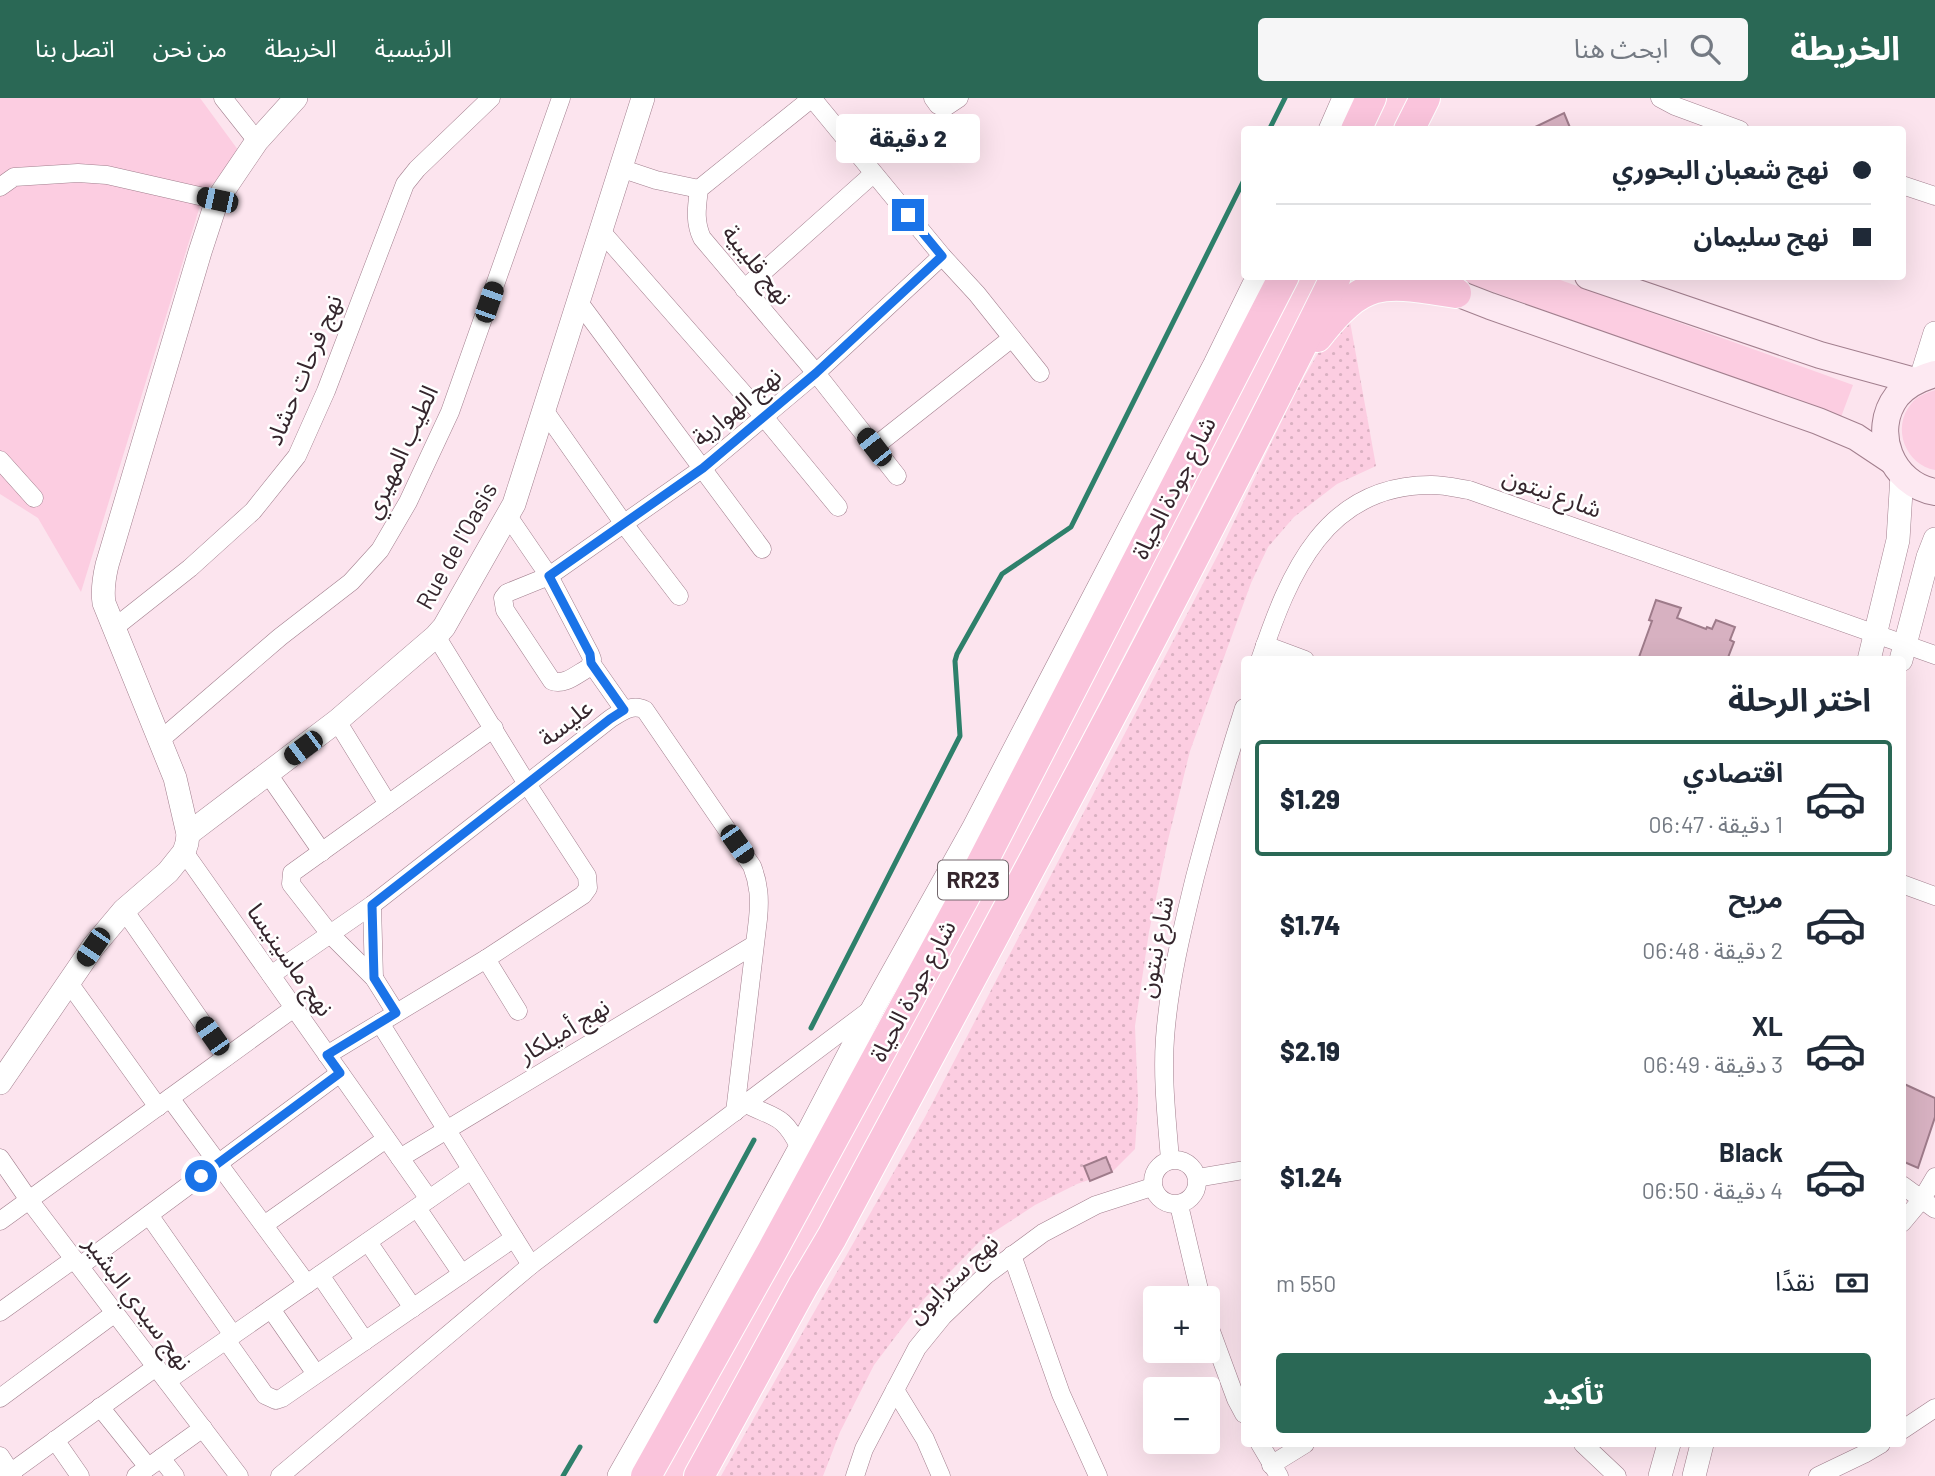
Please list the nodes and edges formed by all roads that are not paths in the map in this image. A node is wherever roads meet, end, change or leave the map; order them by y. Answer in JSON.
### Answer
{"nodes":[{"id":1,"x":223,"y":98,"type":"edge"},
{"id":2,"x":296,"y":98,"type":"edge"},
{"id":3,"x":491,"y":98,"type":"edge"},
{"id":4,"x":561,"y":98,"type":"edge"},
{"id":5,"x":643,"y":98,"type":"edge"},
{"id":6,"x":812,"y":98,"type":"edge"},
{"id":7,"x":933,"y":98,"type":"edge"},
{"id":8,"x":959,"y":98,"type":"edge"},
{"id":9,"x":1344,"y":98,"type":"edge"},
{"id":10,"x":1371,"y":98,"type":"edge"},
{"id":11,"x":1425,"y":98,"type":"edge"},
{"id":12,"x":1432,"y":98,"type":"edge"},
{"id":13,"x":1660,"y":98,"type":"edge"},
{"id":14,"x":1332,"y":126,"type":"edge"},
{"id":15,"x":1358,"y":126,"type":"edge"},
{"id":16,"x":1411,"y":126,"type":"edge"},
{"id":17,"x":1424,"y":126,"type":"edge"},
{"id":18,"x":1729,"y":126,"type":"edge"},
{"id":19,"x":257,"y":141,"type":"junction"},
{"id":20,"x":620,"y":168,"type":"junction"},
{"id":21,"x":873,"y":174,"type":"junction"},
{"id":22,"x":1906,"y":186,"type":"edge"},
{"id":23,"x":0,"y":187,"type":"edge"},
{"id":24,"x":699,"y":188,"type":"junction"},
{"id":25,"x":1935,"y":196,"type":"edge"},
{"id":26,"x":217,"y":200,"type":"junction"},
{"id":27,"x":600,"y":230,"type":"junction"},
{"id":28,"x":942,"y":256,"type":"junction"},
{"id":29,"x":1256,"y":280,"type":"edge"},
{"id":30,"x":1282,"y":280,"type":"edge"},
{"id":31,"x":1334,"y":280,"type":"edge"},
{"id":32,"x":1425,"y":280,"type":"edge"},
{"id":33,"x":1600,"y":280,"type":"edge"},
{"id":34,"x":744,"y":289,"type":"junction"},
{"id":35,"x":1456,"y":293,"type":"junction"},
{"id":36,"x":578,"y":301,"type":"junction"},
{"id":37,"x":1935,"y":333,"type":"edge"},
{"id":38,"x":1012,"y":338,"type":"junction"},
{"id":39,"x":816,"y":373,"type":"junction"},
{"id":40,"x":1040,"y":373,"type":"dead end"},
{"id":41,"x":1287,"y":375,"type":"junction"},
{"id":42,"x":1923,"y":378,"type":"edge"},
{"id":43,"x":544,"y":410,"type":"junction"},
{"id":44,"x":764,"y":417,"type":"junction"},
{"id":45,"x":874,"y":447,"type":"junction"},
{"id":46,"x":0,"y":460,"type":"edge"},
{"id":47,"x":703,"y":468,"type":"junction"},
{"id":48,"x":1897,"y":468,"type":"junction"},
{"id":49,"x":897,"y":476,"type":"dead end"},
{"id":50,"x":1935,"y":492,"type":"edge"},
{"id":51,"x":34,"y":498,"type":"dead end"},
{"id":52,"x":838,"y":507,"type":"dead end"},
{"id":53,"x":508,"y":516,"type":"junction"},
{"id":54,"x":624,"y":524,"type":"junction"},
{"id":55,"x":1935,"y":539,"type":"edge"},
{"id":56,"x":762,"y":549,"type":"dead end"},
{"id":57,"x":549,"y":576,"type":"junction"},
{"id":58,"x":679,"y":596,"type":"dead end"},
{"id":59,"x":114,"y":628,"type":"junction"},
{"id":60,"x":1876,"y":634,"type":"junction"},
{"id":61,"x":436,"y":636,"type":"junction"},
{"id":62,"x":1263,"y":652,"type":"edge"},
{"id":63,"x":1903,"y":652,"type":"edge"},
{"id":64,"x":1935,"y":655,"type":"edge"},
{"id":65,"x":1284,"y":656,"type":"edge"},
{"id":66,"x":1870,"y":656,"type":"edge"},
{"id":67,"x":591,"y":663,"type":"junction"},
{"id":68,"x":624,"y":710,"type":"junction"},
{"id":69,"x":1241,"y":718,"type":"edge"},
{"id":70,"x":337,"y":721,"type":"junction"},
{"id":71,"x":494,"y":728,"type":"junction"},
{"id":72,"x":159,"y":741,"type":"junction"},
{"id":73,"x":268,"y":774,"type":"junction"},
{"id":74,"x":527,"y":784,"type":"junction"},
{"id":75,"x":388,"y":804,"type":"junction"},
{"id":76,"x":186,"y":843,"type":"junction"},
{"id":77,"x":321,"y":852,"type":"junction"},
{"id":78,"x":1906,"y":885,"type":"edge"},
{"id":79,"x":1935,"y":896,"type":"edge"},
{"id":80,"x":372,"y":905,"type":"junction"},
{"id":81,"x":124,"y":909,"type":"junction"},
{"id":82,"x":330,"y":934,"type":"junction"},
{"id":83,"x":754,"y":946,"type":"junction"},
{"id":84,"x":486,"y":959,"type":"junction"},
{"id":85,"x":271,"y":975,"type":"junction"},
{"id":86,"x":374,"y":978,"type":"junction"},
{"id":87,"x":69,"y":983,"type":"junction"},
{"id":88,"x":294,"y":1008,"type":"junction"},
{"id":89,"x":873,"y":1008,"type":"junction"},
{"id":90,"x":517,"y":1011,"type":"dead end"},
{"id":91,"x":396,"y":1013,"type":"junction"},
{"id":92,"x":380,"y":1023,"type":"junction"},
{"id":93,"x":327,"y":1055,"type":"junction"},
{"id":94,"x":226,"y":1057,"type":"junction"},
{"id":95,"x":340,"y":1073,"type":"junction"},
{"id":96,"x":0,"y":1083,"type":"edge"},
{"id":97,"x":164,"y":1102,"type":"junction"},
{"id":98,"x":740,"y":1108,"type":"junction"},
{"id":99,"x":447,"y":1130,"type":"junction"},
{"id":100,"x":386,"y":1139,"type":"junction"},
{"id":101,"x":800,"y":1148,"type":"junction"},
{"id":102,"x":0,"y":1158,"type":"edge"},
{"id":103,"x":400,"y":1158,"type":"junction"},
{"id":104,"x":1170,"y":1160,"type":"junction"},
{"id":105,"x":218,"y":1163,"type":"junction"},
{"id":106,"x":471,"y":1170,"type":"junction"},
{"id":107,"x":1241,"y":1171,"type":"edge"},
{"id":108,"x":1935,"y":1177,"type":"edge"},
{"id":109,"x":1197,"y":1178,"type":"junction"},
{"id":110,"x":1152,"y":1187,"type":"junction"},
{"id":111,"x":1906,"y":1188,"type":"edge"},
{"id":112,"x":29,"y":1200,"type":"junction"},
{"id":113,"x":423,"y":1204,"type":"junction"},
{"id":114,"x":1928,"y":1204,"type":"edge"},
{"id":115,"x":1179,"y":1205,"type":"junction"},
{"id":116,"x":149,"y":1215,"type":"junction"},
{"id":117,"x":1906,"y":1220,"type":"edge"},
{"id":118,"x":0,"y":1221,"type":"edge"},
{"id":119,"x":264,"y":1225,"type":"junction"},
{"id":120,"x":514,"y":1238,"type":"junction"},
{"id":121,"x":368,"y":1242,"type":"junction"},
{"id":122,"x":1012,"y":1255,"type":"junction"},
{"id":123,"x":77,"y":1263,"type":"junction"},
{"id":124,"x":531,"y":1265,"type":"junction"},
{"id":125,"x":462,"y":1274,"type":"junction"},
{"id":126,"x":314,"y":1279,"type":"junction"},
{"id":127,"x":1197,"y":1286,"type":"edge"},
{"id":128,"x":413,"y":1308,"type":"junction"},
{"id":129,"x":271,"y":1309,"type":"junction"},
{"id":130,"x":0,"y":1312,"type":"edge"},
{"id":131,"x":115,"y":1313,"type":"junction"},
{"id":132,"x":229,"y":1338,"type":"junction"},
{"id":133,"x":365,"y":1340,"type":"junction"},
{"id":134,"x":1220,"y":1356,"type":"edge"},
{"id":135,"x":161,"y":1374,"type":"junction"},
{"id":136,"x":316,"y":1374,"type":"junction"},
{"id":137,"x":895,"y":1390,"type":"junction"},
{"id":138,"x":0,"y":1398,"type":"edge"},
{"id":139,"x":100,"y":1408,"type":"junction"},
{"id":140,"x":1241,"y":1408,"type":"edge"},
{"id":141,"x":1935,"y":1408,"type":"edge"},
{"id":142,"x":1906,"y":1427,"type":"edge"},
{"id":143,"x":203,"y":1428,"type":"junction"},
{"id":144,"x":55,"y":1440,"type":"junction"},
{"id":145,"x":1262,"y":1447,"type":"edge"},
{"id":146,"x":1302,"y":1447,"type":"edge"},
{"id":147,"x":1586,"y":1447,"type":"edge"},
{"id":148,"x":1668,"y":1447,"type":"edge"},
{"id":149,"x":1701,"y":1447,"type":"edge"},
{"id":150,"x":1876,"y":1447,"type":"edge"},
{"id":151,"x":0,"y":1457,"type":"edge"},
{"id":152,"x":149,"y":1467,"type":"edge"},
{"id":153,"x":1275,"y":1470,"type":"edge"},
{"id":154,"x":10,"y":1475,"type":"edge"},
{"id":155,"x":80,"y":1476,"type":"edge"},
{"id":156,"x":175,"y":1476,"type":"edge"},
{"id":157,"x":239,"y":1476,"type":"edge"},
{"id":158,"x":280,"y":1476,"type":"edge"},
{"id":159,"x":619,"y":1476,"type":"edge"},
{"id":160,"x":646,"y":1476,"type":"edge"},
{"id":161,"x":699,"y":1476,"type":"edge"},
{"id":162,"x":855,"y":1476,"type":"edge"},
{"id":163,"x":942,"y":1476,"type":"edge"},
{"id":164,"x":1098,"y":1476,"type":"edge"},
{"id":165,"x":1617,"y":1476,"type":"edge"},
{"id":166,"x":1660,"y":1476,"type":"edge"},
{"id":167,"x":1694,"y":1476,"type":"edge"},
{"id":168,"x":1818,"y":1476,"type":"edge"}],
"edges":[{"from":1,"to":19,"type":"street"},
{"from":2,"to":19,"type":"street"},
{"from":3,"to":59,"type":"street","name":"نهج فرحات حشاد"},
{"from":4,"to":72,"type":"street","name":"الطيب المهيري"},
{"from":5,"to":20,"type":"street","name":"Rue de l'Oasis"},
{"from":6,"to":21,"type":"street"},
{"from":6,"to":24,"type":"street"},
{"from":7,"to":8,"type":"street"},
{"from":9,"to":14,"type":"street"},
{"from":10,"to":15,"type":"highway"},
{"from":11,"to":16,"type":"highway"},
{"from":12,"to":17,"type":"highway"},
{"from":13,"to":18,"type":"street"},
{"from":19,"to":26,"type":"street"},
{"from":20,"to":24,"type":"street"},
{"from":20,"to":27,"type":"street","name":"Rue de l'Oasis"},
{"from":21,"to":28,"type":"street"},
{"from":21,"to":34,"type":"street"},
{"from":22,"to":25,"type":"street"},
{"from":23,"to":26,"type":"street"},
{"from":24,"to":34,"type":"street","name":"نهج قليبية"},
{"from":26,"to":59,"type":"street"},
{"from":27,"to":36,"type":"street","name":"Rue de l'Oasis"},
{"from":27,"to":44,"type":"street"},
{"from":28,"to":38,"type":"street"},
{"from":28,"to":39,"type":"street","name":"نهج الهوارية"},
{"from":29,"to":89,"type":"street"},
{"from":30,"to":160,"type":"highway","name":"شارع جودة الحياة","number":"RR23"},
{"from":31,"to":41,"type":"highway","name":"شارع جودة الحياة","number":"RR23"},
{"from":32,"to":35,"type":"main road"},
{"from":33,"to":42,"type":"main road"},
{"from":34,"to":39,"type":"street","name":"نهج قليبية"},
{"from":35,"to":41,"type":"highway"},
{"from":35,"to":48,"type":"main road"},
{"from":36,"to":43,"type":"street","name":"Rue de l'Oasis"},
{"from":36,"to":47,"type":"street"},
{"from":37,"to":42,"type":"street"},
{"from":38,"to":40,"type":"street"},
{"from":38,"to":45,"type":"street"},
{"from":39,"to":44,"type":"street","name":"نهج الهوارية"},
{"from":39,"to":45,"type":"street","name":"نهج قليبية"},
{"from":41,"to":161,"type":"highway","name":"شارع جودة الحياة","number":"RR23"},
{"from":42,"to":48,"type":"main road"},
{"from":43,"to":53,"type":"street","name":"Rue de l'Oasis"},
{"from":43,"to":54,"type":"street"},
{"from":44,"to":47,"type":"street","name":"نهج الهوارية"},
{"from":44,"to":52,"type":"street"},
{"from":45,"to":49,"type":"street","name":"نهج قليبية"},
{"from":46,"to":51,"type":"street"},
{"from":47,"to":54,"type":"street","name":"نهج الهوارية"},
{"from":47,"to":56,"type":"street"},
{"from":48,"to":50,"type":"main road"},
{"from":48,"to":60,"type":"street"},
{"from":53,"to":57,"type":"street"},
{"from":53,"to":61,"type":"street","name":"Rue de l'Oasis"},
{"from":54,"to":57,"type":"street","name":"نهج الهوارية"},
{"from":54,"to":58,"type":"street"},
{"from":55,"to":63,"type":"street"},
{"from":57,"to":67,"type":"street"},
{"from":57,"to":67,"type":"street","name":"نهج الهوارية"},
{"from":59,"to":72,"type":"street"},
{"from":60,"to":62,"type":"street","name":"شارع نبتون"},
{"from":60,"to":63,"type":"street","name":"شارع نبتون"},
{"from":60,"to":66,"type":"street"},
{"from":61,"to":70,"type":"street","name":"Rue de l'Oasis"},
{"from":61,"to":71,"type":"street"},
{"from":62,"to":65,"type":"street"},
{"from":63,"to":64,"type":"street","name":"شارع نبتون"},
{"from":67,"to":68,"type":"street"},
{"from":68,"to":74,"type":"street","name":"عليسة"},
{"from":68,"to":83,"type":"street","name":"عليسة"},
{"from":69,"to":104,"type":"street","name":"شارع نبتون"},
{"from":70,"to":73,"type":"street","name":"Rue de l'Oasis"},
{"from":70,"to":75,"type":"street"},
{"from":71,"to":74,"type":"street"},
{"from":71,"to":75,"type":"street"},
{"from":72,"to":76,"type":"street"},
{"from":73,"to":76,"type":"street","name":"Rue de l'Oasis"},
{"from":73,"to":77,"type":"street"},
{"from":74,"to":80,"type":"street","name":"عليسة"},
{"from":74,"to":84,"type":"street"},
{"from":75,"to":77,"type":"street"},
{"from":76,"to":81,"type":"street","name":"Rue de l'Oasis"},
{"from":76,"to":85,"type":"street","name":"نهج ماسينيسا"},
{"from":77,"to":82,"type":"street"},
{"from":78,"to":79,"type":"street"},
{"from":80,"to":82,"type":"street","name":"عليسة"},
{"from":80,"to":86,"type":"street"},
{"from":81,"to":87,"type":"street","name":"Rue de l'Oasis"},
{"from":81,"to":94,"type":"street"},
{"from":82,"to":85,"type":"street","name":"عليسة"},
{"from":82,"to":86,"type":"street"},
{"from":83,"to":98,"type":"street","name":"عليسة"},
{"from":83,"to":99,"type":"street","name":"نهج أميلكار"},
{"from":84,"to":90,"type":"street"},
{"from":84,"to":91,"type":"street"},
{"from":85,"to":88,"type":"street","name":"نهج ماسينيسا"},
{"from":86,"to":91,"type":"street"},
{"from":87,"to":96,"type":"street","name":"Rue de l'Oasis"},
{"from":87,"to":97,"type":"street"},
{"from":88,"to":93,"type":"street","name":"نهج ماسينيسا"},
{"from":88,"to":94,"type":"street"},
{"from":89,"to":98,"type":"street"},
{"from":89,"to":101,"type":"street"},
{"from":91,"to":92,"type":"street"},
{"from":92,"to":93,"type":"street"},
{"from":92,"to":99,"type":"street"},
{"from":93,"to":95,"type":"street","name":"نهج ماسينيسا"},
{"from":94,"to":97,"type":"street"},
{"from":95,"to":100,"type":"street","name":"نهج ماسينيسا"},
{"from":95,"to":105,"type":"street"},
{"from":97,"to":105,"type":"street"},
{"from":97,"to":112,"type":"street"},
{"from":98,"to":101,"type":"street"},
{"from":98,"to":124,"type":"street"},
{"from":99,"to":103,"type":"street","name":"نهج أميلكار"},
{"from":99,"to":106,"type":"street"},
{"from":100,"to":103,"type":"street","name":"نهج ماسينيسا"},
{"from":100,"to":119,"type":"street"},
{"from":101,"to":159,"type":"street"},
{"from":102,"to":112,"type":"street","name":"نهج سيدي البشير"},
{"from":103,"to":113,"type":"street","name":"نهج ماسينيسا"},
{"from":104,"to":109,"type":"street"},
{"from":104,"to":110,"type":"street"},
{"from":105,"to":116,"type":"street"},
{"from":105,"to":119,"type":"street"},
{"from":106,"to":113,"type":"street"},
{"from":106,"to":120,"type":"street"},
{"from":107,"to":109,"type":"street"},
{"from":108,"to":114,"type":"street"},
{"from":109,"to":115,"type":"street"},
{"from":110,"to":115,"type":"street"},
{"from":110,"to":122,"type":"street","name":"نهج سترابون"},
{"from":111,"to":114,"type":"street"},
{"from":112,"to":118,"type":"street"},
{"from":112,"to":123,"type":"street","name":"نهج سيدي البشير"},
{"from":113,"to":121,"type":"street"},
{"from":113,"to":125,"type":"street","name":"نهج ماسينيسا"},
{"from":114,"to":117,"type":"street"},
{"from":115,"to":127,"type":"street"},
{"from":116,"to":123,"type":"street"},
{"from":116,"to":132,"type":"street"},
{"from":119,"to":126,"type":"street"},
{"from":120,"to":124,"type":"street"},
{"from":120,"to":125,"type":"street"},
{"from":121,"to":126,"type":"street"},
{"from":121,"to":128,"type":"street"},
{"from":122,"to":137,"type":"street","name":"نهج سترابون"},
{"from":122,"to":164,"type":"street"},
{"from":123,"to":130,"type":"street"},
{"from":123,"to":131,"type":"street","name":"نهج سيدي البشير"},
{"from":124,"to":158,"type":"street"},
{"from":125,"to":128,"type":"street"},
{"from":126,"to":129,"type":"street"},
{"from":126,"to":133,"type":"street"},
{"from":128,"to":133,"type":"street"},
{"from":129,"to":132,"type":"street"},
{"from":129,"to":136,"type":"street"},
{"from":131,"to":135,"type":"street","name":"نهج سيدي البشير"},
{"from":131,"to":138,"type":"street"},
{"from":132,"to":135,"type":"street"},
{"from":132,"to":136,"type":"street"},
{"from":133,"to":136,"type":"street"},
{"from":134,"to":140,"type":"street"},
{"from":135,"to":139,"type":"street"},
{"from":135,"to":143,"type":"street","name":"نهج سيدي البشير"},
{"from":137,"to":162,"type":"street","name":"نهج سترابون"},
{"from":137,"to":163,"type":"street"},
{"from":139,"to":144,"type":"street"},
{"from":139,"to":152,"type":"street"},
{"from":141,"to":142,"type":"street"},
{"from":143,"to":152,"type":"street"},
{"from":143,"to":157,"type":"street","name":"نهج سيدي البشير"},
{"from":144,"to":154,"type":"street"},
{"from":144,"to":155,"type":"street"},
{"from":145,"to":153,"type":"street"},
{"from":146,"to":153,"type":"street"},
{"from":147,"to":165,"type":"street"},
{"from":148,"to":166,"type":"street"},
{"from":149,"to":167,"type":"street"},
{"from":150,"to":168,"type":"street"},
{"from":151,"to":154,"type":"street"},
{"from":152,"to":156,"type":"street"}]}
